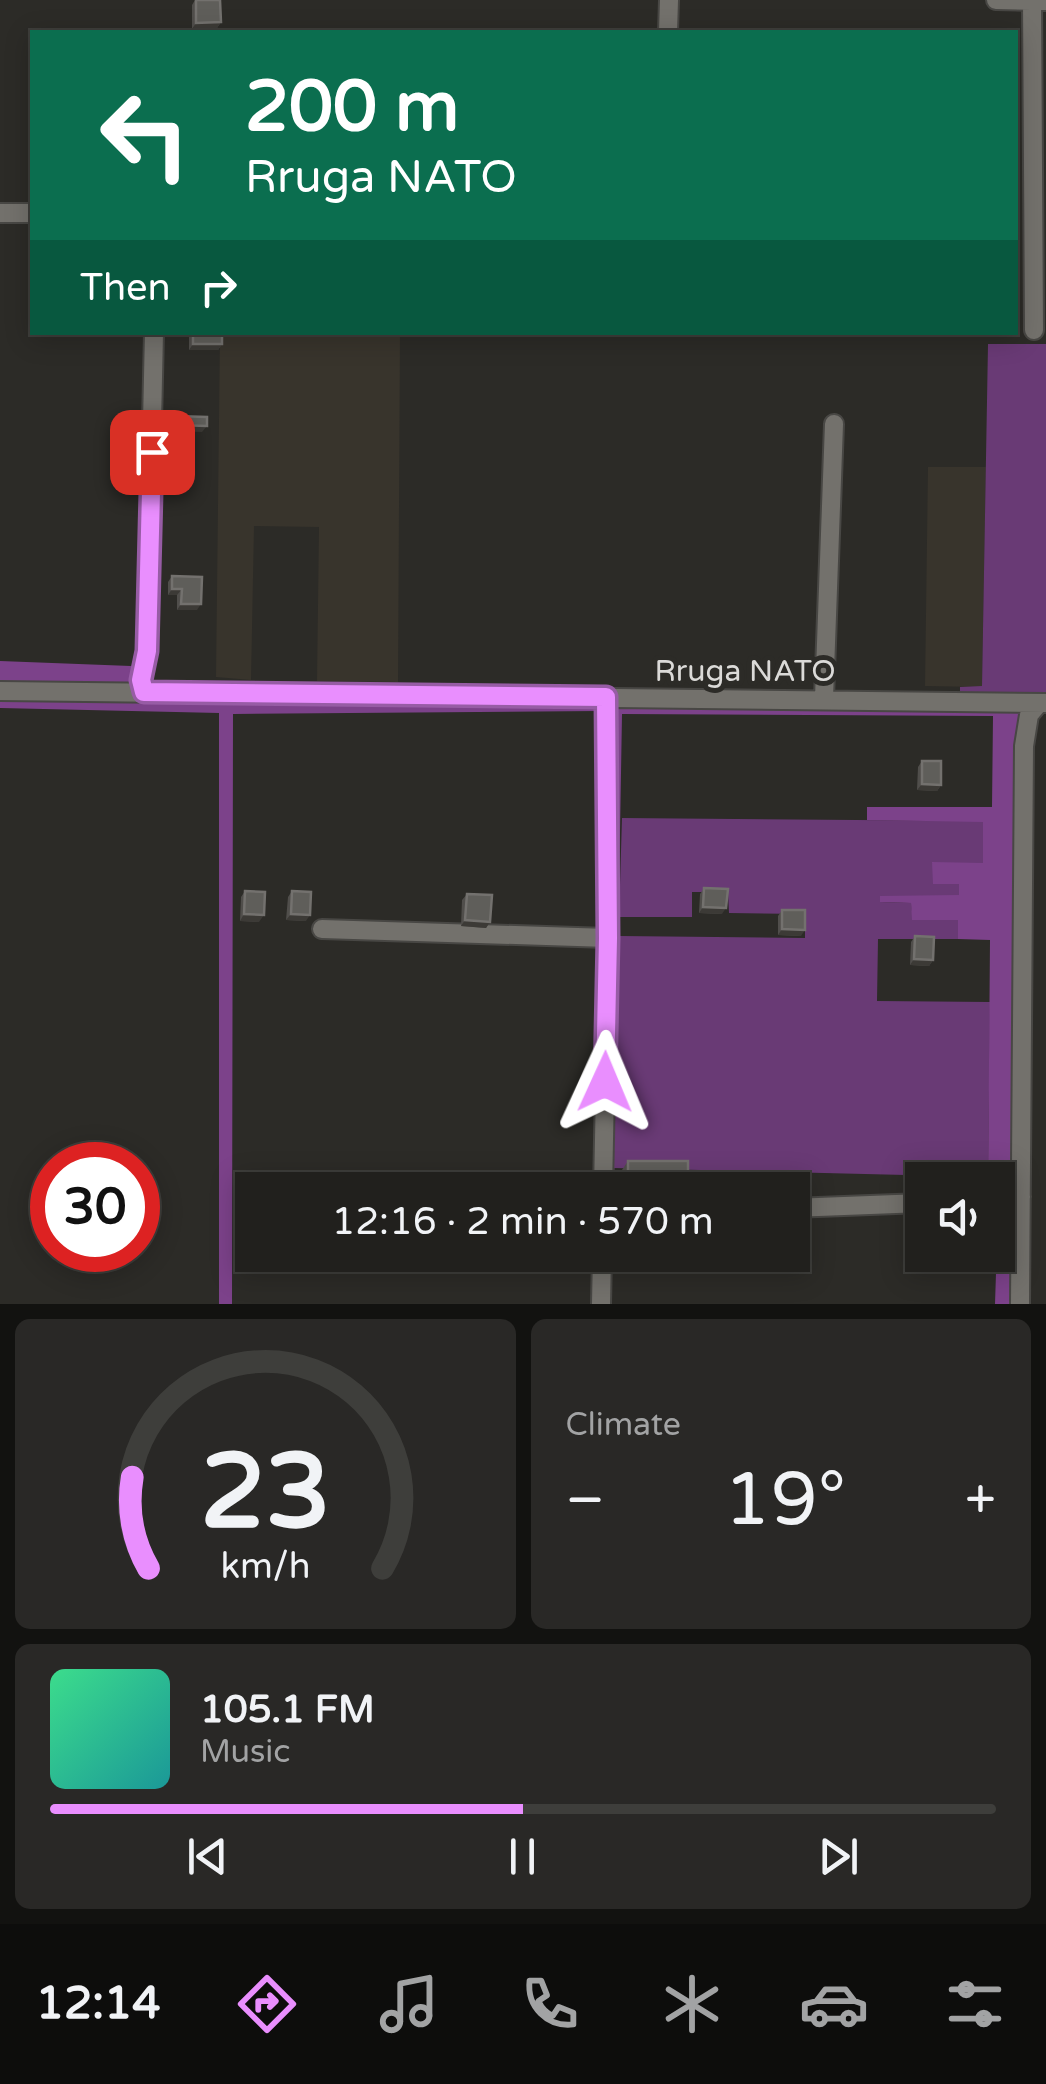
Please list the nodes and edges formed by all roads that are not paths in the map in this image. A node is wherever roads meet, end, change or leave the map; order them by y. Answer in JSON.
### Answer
{"nodes":[{"id":1,"x":668,"y":0,"type":"edge"},
{"id":2,"x":996,"y":0,"type":"edge"},
{"id":3,"x":1039,"y":1,"type":"edge"},
{"id":4,"x":668,"y":30,"type":"edge"},
{"id":5,"x":0,"y":213,"type":"edge"},
{"id":6,"x":30,"y":213,"type":"edge"},
{"id":7,"x":1034,"y":330,"type":"dead end"},
{"id":8,"x":154,"y":335,"type":"edge"},
{"id":9,"x":834,"y":424,"type":"dead end"},
{"id":10,"x":0,"y":691,"type":"edge"},
{"id":11,"x":144,"y":692,"type":"junction"},
{"id":12,"x":606,"y":697,"type":"junction"},
{"id":13,"x":824,"y":698,"type":"junction"},
{"id":14,"x":1043,"y":703,"type":"edge"},
{"id":15,"x":322,"y":929,"type":"dead end"},
{"id":16,"x":608,"y":938,"type":"junction"},
{"id":17,"x":603,"y":1172,"type":"edge"},
{"id":18,"x":1022,"y":1197,"type":"junction"},
{"id":19,"x":1015,"y":1198,"type":"edge"},
{"id":20,"x":905,"y":1203,"type":"edge"},
{"id":21,"x":810,"y":1207,"type":"edge"},
{"id":22,"x":602,"y":1272,"type":"edge"},
{"id":23,"x":601,"y":1304,"type":"edge"},
{"id":24,"x":1020,"y":1304,"type":"edge"}],
"edges":[{"from":1,"to":4,"type":"street"},
{"from":2,"to":3,"type":"street"},
{"from":3,"to":7,"type":"street"},
{"from":5,"to":6,"type":"street"},
{"from":8,"to":11,"type":"street"},
{"from":9,"to":13,"type":"street"},
{"from":10,"to":11,"type":"street","name":"Rruga NATO"},
{"from":11,"to":12,"type":"street","name":"Rruga NATO"},
{"from":12,"to":13,"type":"street","name":"Rruga NATO"},
{"from":12,"to":16,"type":"street"},
{"from":13,"to":14,"type":"street","name":"Rruga NATO"},
{"from":14,"to":18,"type":"street"},
{"from":15,"to":16,"type":"street"},
{"from":16,"to":17,"type":"street"},
{"from":18,"to":19,"type":"street"},
{"from":18,"to":24,"type":"street"},
{"from":20,"to":21,"type":"street"},
{"from":22,"to":23,"type":"street"}]}
